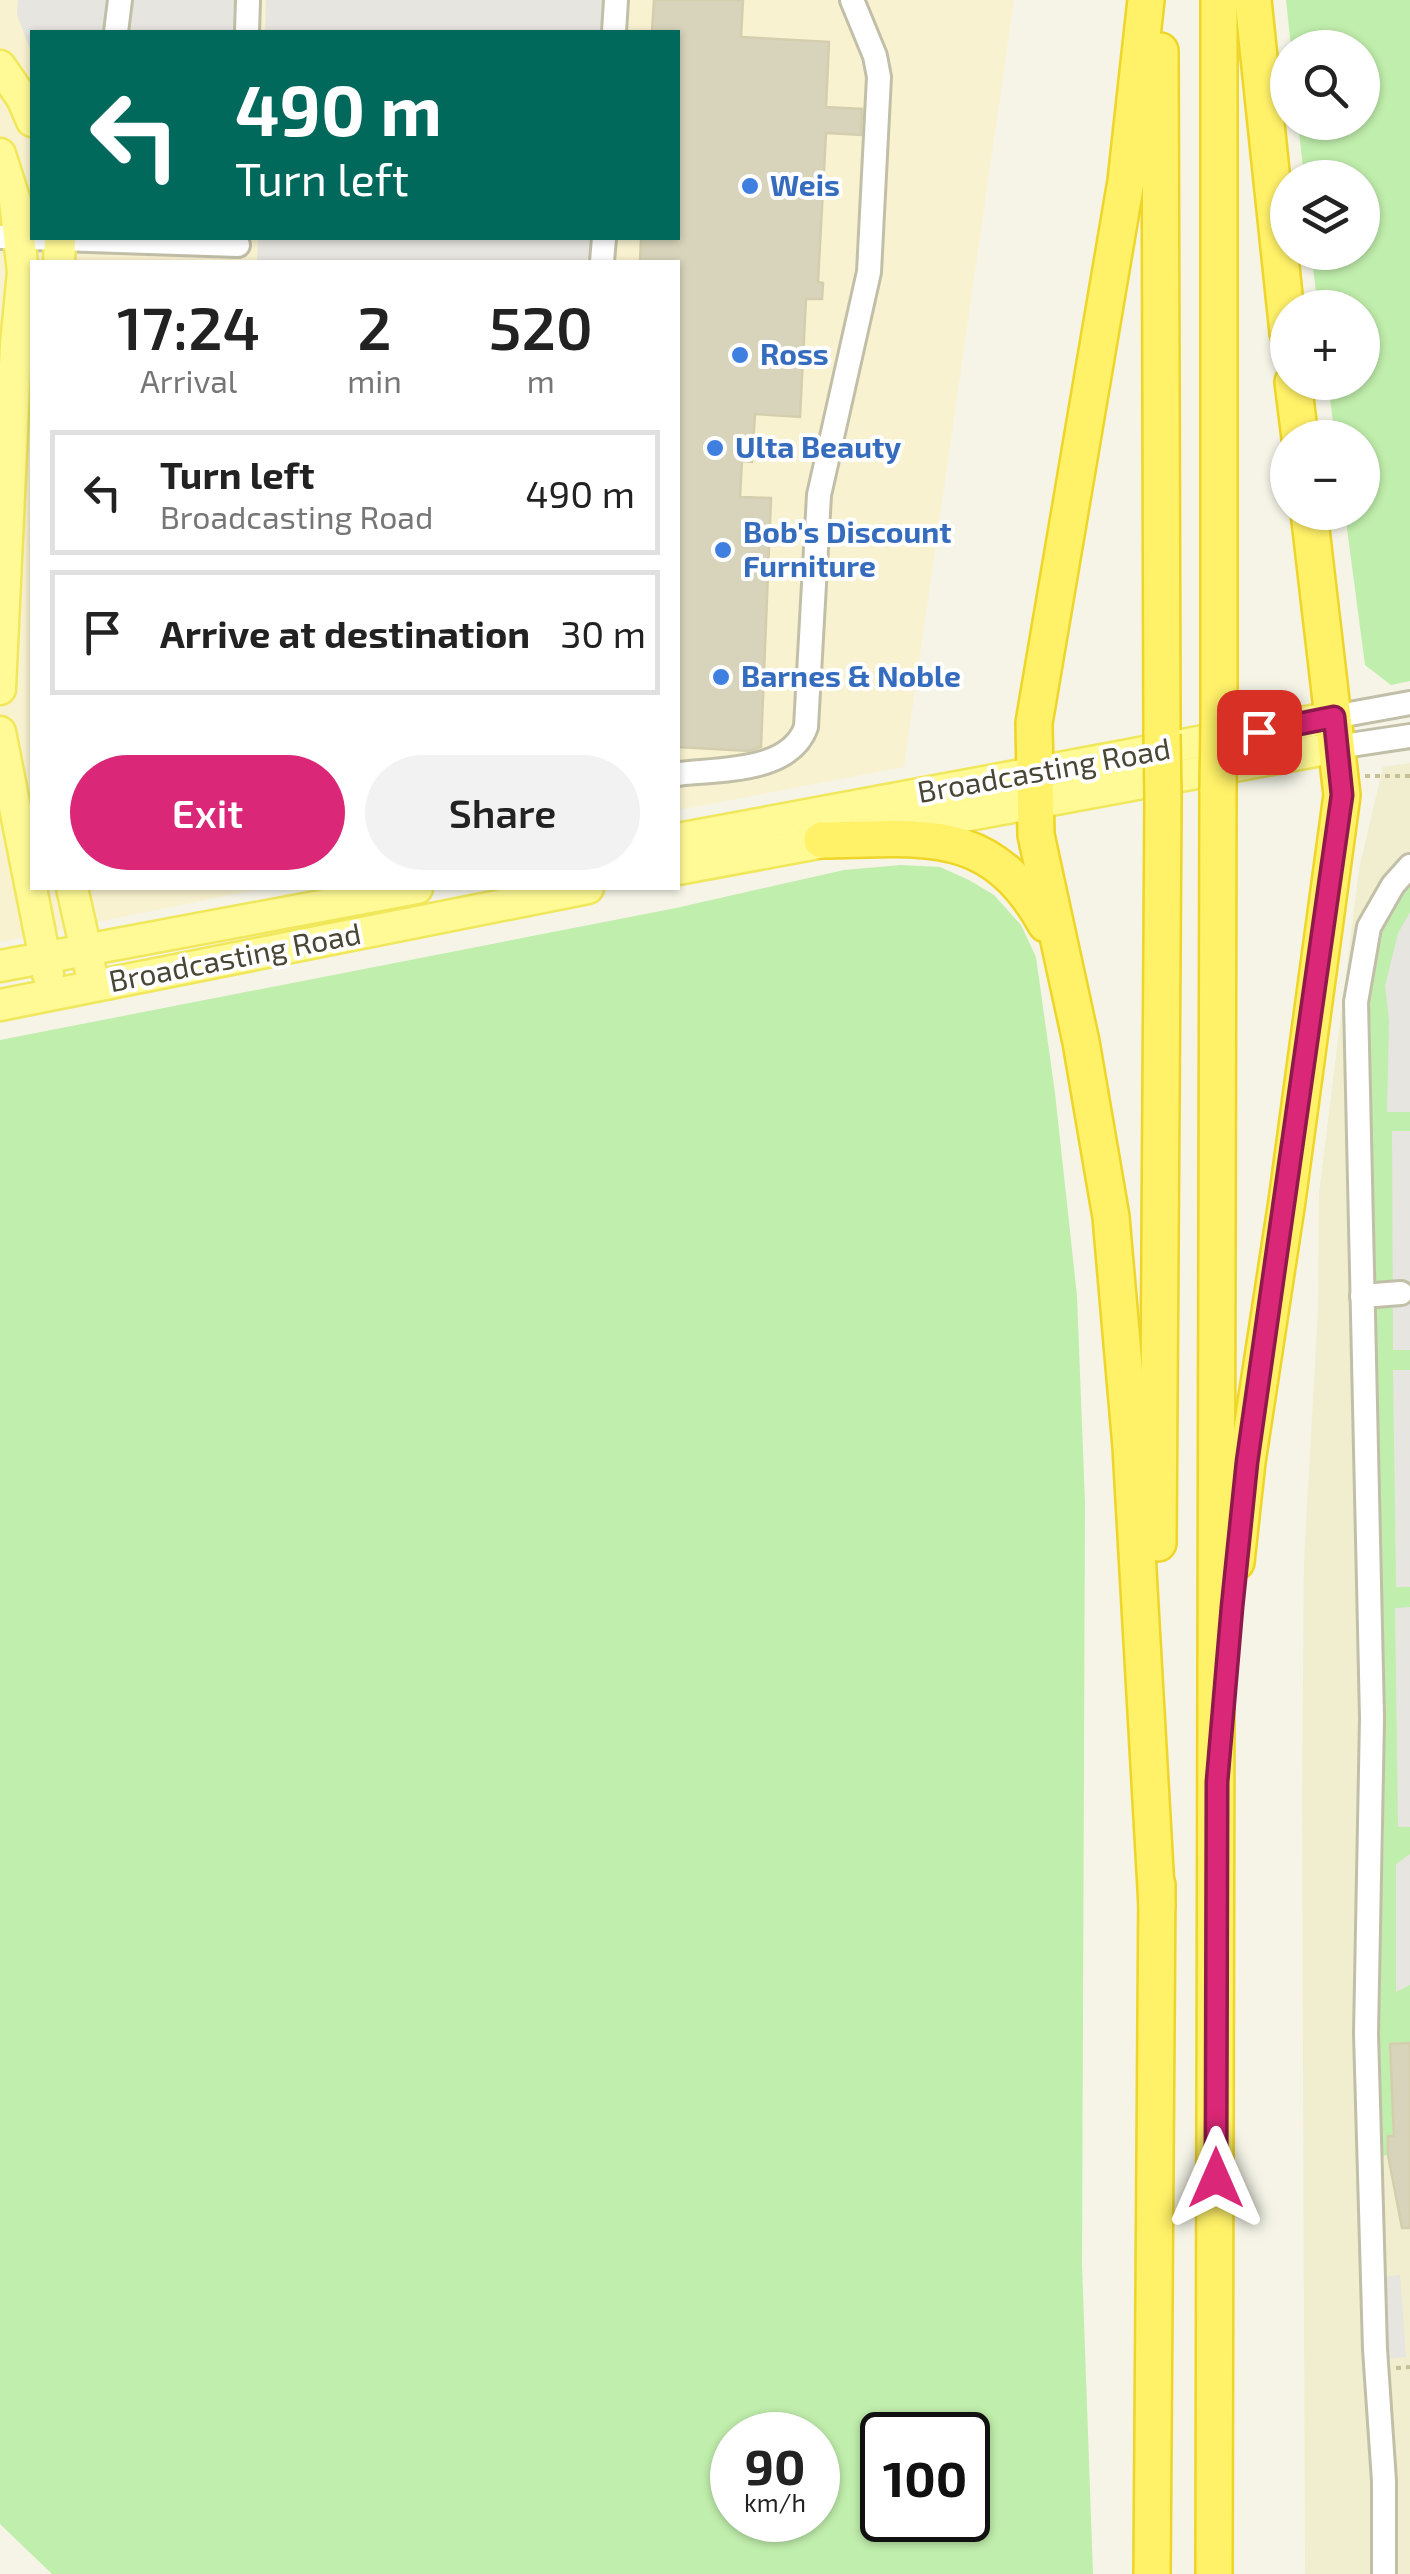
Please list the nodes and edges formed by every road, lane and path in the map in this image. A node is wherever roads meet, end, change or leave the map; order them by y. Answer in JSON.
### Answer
{"nodes":[{"id":1,"x":120,"y":0,"type":"edge"},
{"id":2,"x":248,"y":0,"type":"edge"},
{"id":3,"x":616,"y":0,"type":"edge"},
{"id":4,"x":852,"y":0,"type":"edge"},
{"id":5,"x":1146,"y":0,"type":"edge"},
{"id":6,"x":1160,"y":0,"type":"edge"},
{"id":7,"x":1219,"y":0,"type":"edge"},
{"id":8,"x":1253,"y":0,"type":"edge"},
{"id":9,"x":116,"y":30,"type":"edge"},
{"id":10,"x":247,"y":30,"type":"edge"},
{"id":11,"x":614,"y":30,"type":"edge"},
{"id":12,"x":0,"y":66,"type":"edge"},
{"id":13,"x":30,"y":116,"type":"edge"},
{"id":14,"x":0,"y":154,"type":"edge"},
{"id":15,"x":11,"y":238,"type":"edge"},
{"id":16,"x":96,"y":240,"type":"edge"},
{"id":17,"x":239,"y":248,"type":"edge"},
{"id":18,"x":1283,"y":290,"type":"edge"},
{"id":19,"x":1311,"y":530,"type":"edge"},
{"id":20,"x":2,"y":572,"type":"edge"},
{"id":21,"x":0,"y":685,"type":"edge"},
{"id":22,"x":1410,"y":704,"type":"edge"},
{"id":23,"x":0,"y":732,"type":"edge"},
{"id":24,"x":1410,"y":736,"type":"edge"},
{"id":25,"x":1337,"y":746,"type":"junction"},
{"id":26,"x":680,"y":774,"type":"edge"},
{"id":27,"x":1410,"y":776,"type":"edge"},
{"id":28,"x":1034,"y":787,"type":"junction"},
{"id":29,"x":680,"y":838,"type":"edge"},
{"id":30,"x":822,"y":840,"type":"junction"},
{"id":31,"x":1410,"y":866,"type":"edge"},
{"id":32,"x":680,"y":870,"type":"edge"},
{"id":33,"x":30,"y":886,"type":"edge"},
{"id":34,"x":31,"y":890,"type":"edge"},
{"id":35,"x":72,"y":890,"type":"edge"},
{"id":36,"x":406,"y":890,"type":"edge"},
{"id":37,"x":578,"y":890,"type":"edge"},
{"id":38,"x":86,"y":950,"type":"junction"},
{"id":39,"x":44,"y":958,"type":"junction"},
{"id":40,"x":1062,"y":958,"type":"junction"},
{"id":41,"x":0,"y":966,"type":"edge"},
{"id":42,"x":94,"y":986,"type":"junction"},
{"id":43,"x":52,"y":994,"type":"junction"},
{"id":44,"x":0,"y":1005,"type":"edge"},
{"id":45,"x":1401,"y":1294,"type":"dead end"},
{"id":46,"x":1362,"y":1296,"type":"junction"},
{"id":47,"x":1217,"y":1782,"type":"junction"},
{"id":48,"x":1156,"y":1906,"type":"junction"},
{"id":49,"x":1152,"y":2574,"type":"edge"},
{"id":50,"x":1214,"y":2574,"type":"edge"},
{"id":51,"x":1384,"y":2574,"type":"edge"}],
"edges":[{"from":1,"to":9,"type":"street"},
{"from":2,"to":10,"type":"street"},
{"from":3,"to":11,"type":"street"},
{"from":4,"to":26,"type":"street"},
{"from":5,"to":28,"type":"highway"},
{"from":6,"to":48,"type":"highway","bridge":true},
{"from":7,"to":47,"type":"highway","bridge":true},
{"from":8,"to":18,"type":"highway"},
{"from":12,"to":13,"type":"main road"},
{"from":14,"to":15,"type":"main road"},
{"from":15,"to":20,"type":"main road"},
{"from":16,"to":17,"type":"street"},
{"from":19,"to":25,"type":"highway"},
{"from":20,"to":21,"type":"main road"},
{"from":22,"to":25,"type":"street","name":"Broadcasting Road"},
{"from":23,"to":33,"type":"main road"},
{"from":24,"to":25,"type":"street","name":"Broadcasting Road"},
{"from":25,"to":27,"type":"path"},
{"from":25,"to":28,"type":"main road","name":"Broadcasting Road"},
{"from":25,"to":47,"type":"highway"},
{"from":28,"to":29,"type":"main road","name":"Broadcasting Road"},
{"from":28,"to":30,"type":"main road","name":"Broadcasting Road"},
{"from":28,"to":40,"type":"highway"},
{"from":30,"to":32,"type":"main road","name":"Broadcasting Road"},
{"from":30,"to":40,"type":"highway"},
{"from":31,"to":46,"type":"street"},
{"from":34,"to":39,"type":"main road"},
{"from":35,"to":38,"type":"main road"},
{"from":36,"to":38,"type":"main road","name":"Broadcasting Road"},
{"from":37,"to":42,"type":"main road","name":"Broadcasting Road"},
{"from":38,"to":39,"type":"main road","name":"Broadcasting Road"},
{"from":38,"to":42,"type":"main road"},
{"from":39,"to":41,"type":"main road","name":"Broadcasting Road"},
{"from":39,"to":43,"type":"main road"},
{"from":40,"to":48,"type":"highway"},
{"from":42,"to":43,"type":"main road","name":"Broadcasting Road"},
{"from":43,"to":44,"type":"main road","name":"Broadcasting Road"},
{"from":45,"to":46,"type":"street"},
{"from":46,"to":51,"type":"street"},
{"from":47,"to":50,"type":"highway"},
{"from":48,"to":49,"type":"highway"}]}
